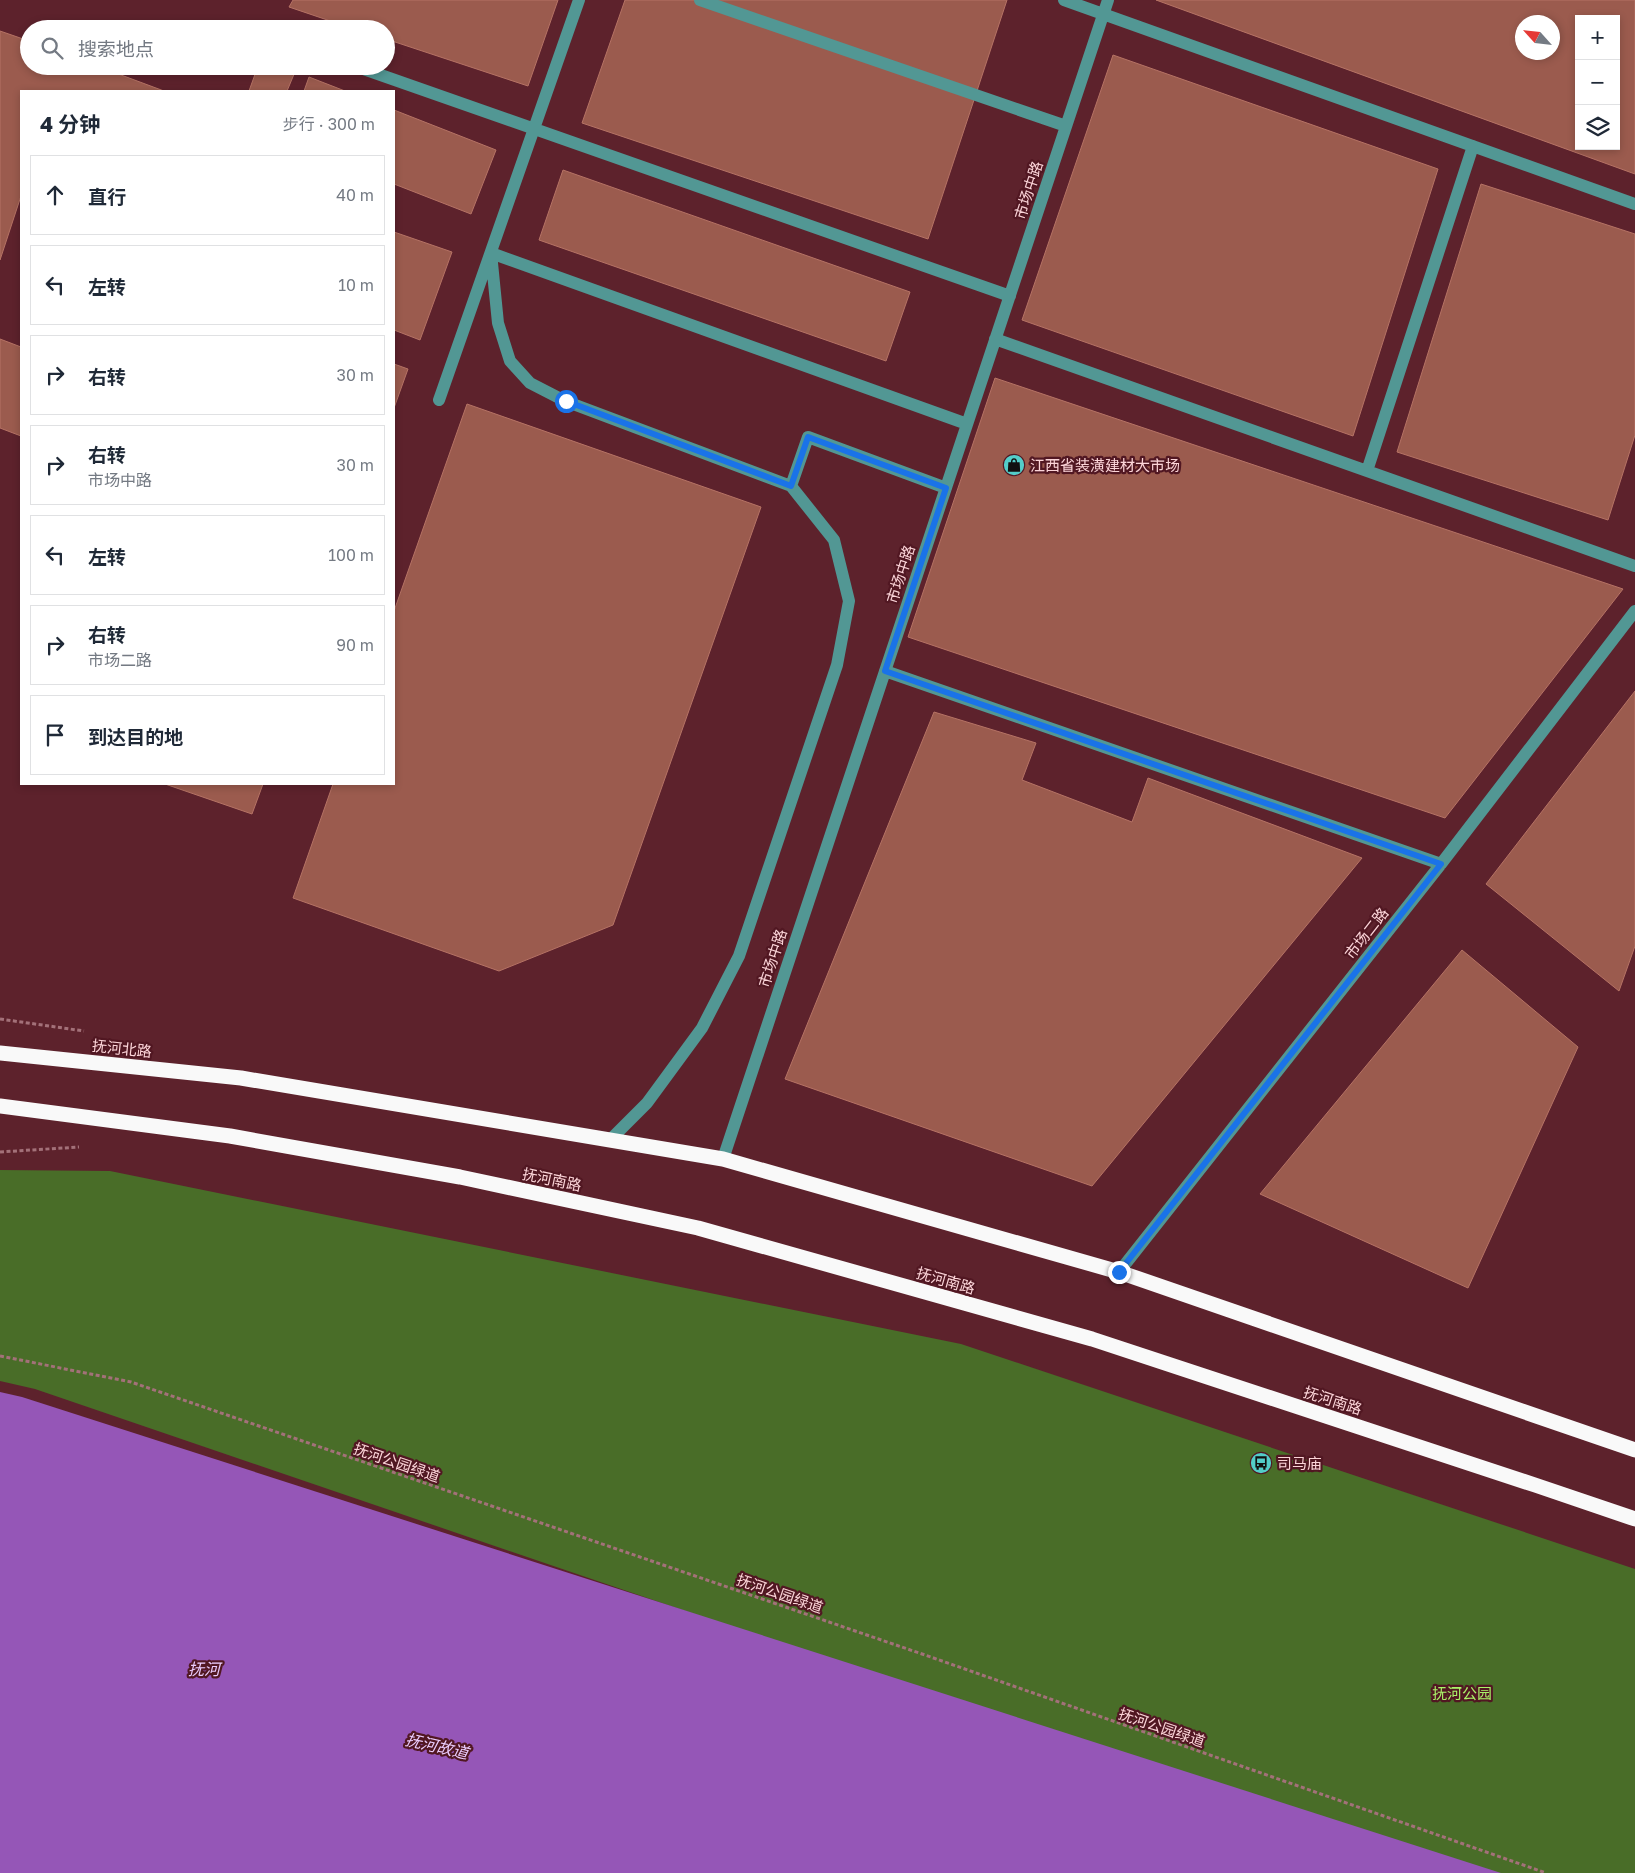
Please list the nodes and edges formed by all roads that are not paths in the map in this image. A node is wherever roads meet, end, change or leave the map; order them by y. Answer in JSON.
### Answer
{"nodes":[{"id":1,"x":579,"y":0,"type":"edge"},
{"id":2,"x":700,"y":0,"type":"edge"},
{"id":3,"x":1064,"y":0,"type":"edge"},
{"id":4,"x":1108,"y":0,"type":"edge"},
{"id":5,"x":1103,"y":14,"type":"junction"},
{"id":6,"x":380,"y":75,"type":"edge"},
{"id":7,"x":1066,"y":126,"type":"junction"},
{"id":8,"x":534,"y":129,"type":"junction"},
{"id":9,"x":1473,"y":146,"type":"junction"},
{"id":10,"x":1635,"y":204,"type":"edge"},
{"id":11,"x":491,"y":253,"type":"junction"},
{"id":12,"x":1010,"y":296,"type":"junction"},
{"id":13,"x":995,"y":339,"type":"junction"},
{"id":14,"x":439,"y":400,"type":"dead end"},
{"id":15,"x":967,"y":424,"type":"junction"},
{"id":16,"x":1367,"y":471,"type":"junction"},
{"id":17,"x":791,"y":486,"type":"junction"},
{"id":18,"x":946,"y":488,"type":"junction"},
{"id":19,"x":1635,"y":566,"type":"edge"},
{"id":20,"x":1635,"y":611,"type":"edge"},
{"id":21,"x":885,"y":671,"type":"junction"},
{"id":22,"x":1441,"y":864,"type":"junction"},
{"id":23,"x":0,"y":1053,"type":"edge"},
{"id":24,"x":0,"y":1106,"type":"edge"},
{"id":25,"x":610,"y":1140,"type":"junction"},
{"id":26,"x":723,"y":1158,"type":"junction"},
{"id":27,"x":1119,"y":1272,"type":"junction"},
{"id":28,"x":1635,"y":1450,"type":"edge"},
{"id":29,"x":1635,"y":1520,"type":"edge"}],
"edges":[{"from":1,"to":8,"type":"street"},
{"from":2,"to":7,"type":"street"},
{"from":3,"to":5,"type":"street"},
{"from":4,"to":5,"type":"street","name":"市场中路"},
{"from":5,"to":7,"type":"street","name":"市场中路"},
{"from":5,"to":9,"type":"street"},
{"from":6,"to":8,"type":"street"},
{"from":7,"to":12,"type":"street","name":"市场中路"},
{"from":8,"to":11,"type":"street"},
{"from":8,"to":12,"type":"street"},
{"from":9,"to":10,"type":"street"},
{"from":9,"to":16,"type":"street"},
{"from":11,"to":14,"type":"street"},
{"from":11,"to":15,"type":"street"},
{"from":11,"to":17,"type":"street"},
{"from":12,"to":13,"type":"street","name":"市场中路"},
{"from":13,"to":15,"type":"street","name":"市场中路"},
{"from":13,"to":16,"type":"street"},
{"from":15,"to":18,"type":"street","name":"市场中路"},
{"from":16,"to":19,"type":"street"},
{"from":17,"to":18,"type":"street"},
{"from":17,"to":25,"type":"street"},
{"from":18,"to":21,"type":"street","name":"市场中路"},
{"from":20,"to":22,"type":"street","name":"市场二路"},
{"from":21,"to":22,"type":"street"},
{"from":21,"to":26,"type":"street","name":"市场中路"},
{"from":22,"to":27,"type":"street","name":"市场二路"},
{"from":23,"to":25,"type":"highway","name":"抚河北路"},
{"from":24,"to":29,"type":"highway","name":"抚河南路"},
{"from":25,"to":26,"type":"highway"},
{"from":26,"to":27,"type":"highway"},
{"from":27,"to":28,"type":"highway"}]}
